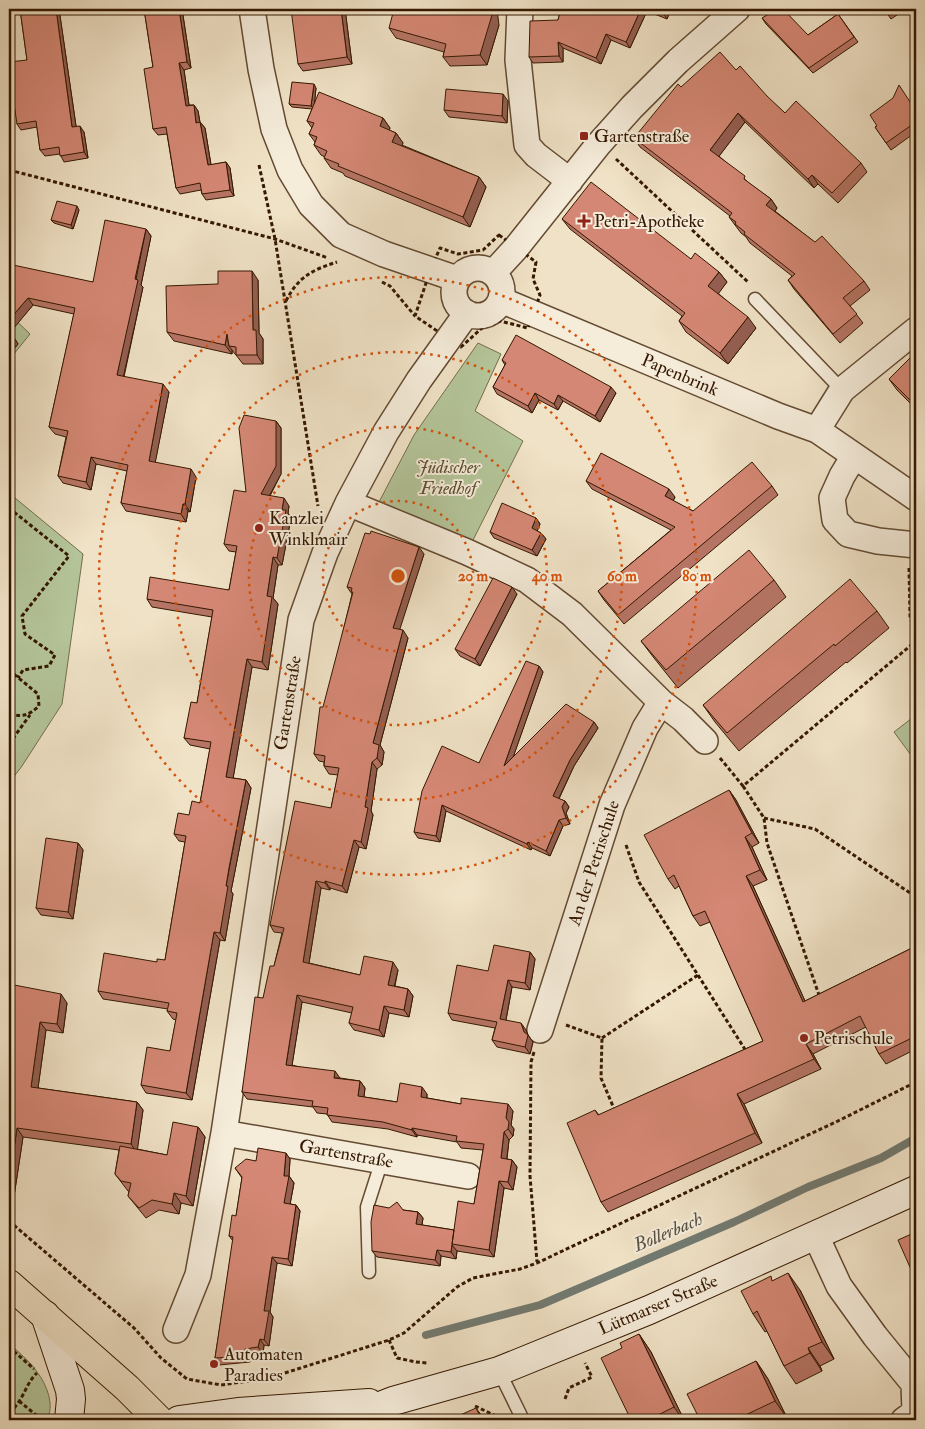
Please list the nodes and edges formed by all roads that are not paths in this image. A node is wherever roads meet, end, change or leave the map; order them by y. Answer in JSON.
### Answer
{"nodes":[{"id":1,"x":252,"y":9,"type":"edge"},
{"id":2,"x":520,"y":9,"type":"edge"},
{"id":3,"x":738,"y":9,"type":"edge"},
{"id":4,"x":570,"y":181,"type":"junction"},
{"id":5,"x":494,"y":272,"type":"junction"},
{"id":6,"x":457,"y":279,"type":"junction"},
{"id":7,"x":754,"y":299,"type":"road end"},
{"id":8,"x":501,"y":300,"type":"junction"},
{"id":9,"x":467,"y":313,"type":"junction"},
{"id":10,"x":916,"y":330,"type":"edge"},
{"id":11,"x":842,"y":390,"type":"junction"},
{"id":12,"x":817,"y":430,"type":"junction"},
{"id":13,"x":854,"y":456,"type":"junction"},
{"id":14,"x":916,"y":498,"type":"edge"},
{"id":15,"x":348,"y":503,"type":"junction"},
{"id":16,"x":916,"y":545,"type":"edge"},
{"id":17,"x":661,"y":702,"type":"junction"},
{"id":18,"x":705,"y":741,"type":"edge"},
{"id":19,"x":542,"y":1024,"type":"road end"},
{"id":20,"x":224,"y":1133,"type":"junction"},
{"id":21,"x":382,"y":1160,"type":"junction"},
{"id":22,"x":468,"y":1176,"type":"dead end"},
{"id":23,"x":916,"y":1190,"type":"edge"},
{"id":24,"x":816,"y":1236,"type":"junction"},
{"id":25,"x":369,"y":1272,"type":"dead end"},
{"id":26,"x":9,"y":1284,"type":"edge"},
{"id":27,"x":45,"y":1315,"type":"junction"},
{"id":28,"x":176,"y":1330,"type":"dead end"},
{"id":29,"x":499,"y":1371,"type":"junction"},
{"id":30,"x":915,"y":1383,"type":"edge"},
{"id":31,"x":393,"y":1401,"type":"junction"},
{"id":32,"x":69,"y":1420,"type":"edge"},
{"id":33,"x":158,"y":1420,"type":"edge"},
{"id":34,"x":179,"y":1420,"type":"edge"},
{"id":35,"x":344,"y":1420,"type":"edge"},
{"id":36,"x":523,"y":1420,"type":"edge"},
{"id":37,"x":904,"y":1420,"type":"edge"}],
"edges":[{"from":1,"to":6,"type":"street"},
{"from":2,"to":4,"type":"street"},
{"from":3,"to":4,"type":"street"},
{"from":4,"to":5,"type":"street"},
{"from":5,"to":6,"type":"street"},
{"from":5,"to":8,"type":"street"},
{"from":6,"to":9,"type":"street"},
{"from":7,"to":11,"type":"lane"},
{"from":8,"to":9,"type":"street"},
{"from":8,"to":12,"type":"street","name":"Papenbrink"},
{"from":9,"to":15,"type":"street","name":"Gartenstraße"},
{"from":10,"to":11,"type":"street"},
{"from":11,"to":12,"type":"street"},
{"from":12,"to":13,"type":"street","name":"Papenbrink"},
{"from":13,"to":14,"type":"street","name":"Papenbrink"},
{"from":13,"to":16,"type":"street"},
{"from":15,"to":17,"type":"street"},
{"from":15,"to":20,"type":"street","name":"Gartenstraße"},
{"from":17,"to":18,"type":"street"},
{"from":17,"to":19,"type":"street","name":"An der Petrischule"},
{"from":20,"to":21,"type":"street","name":"Gartenstraße"},
{"from":20,"to":28,"type":"street","name":"Gartenstraße"},
{"from":21,"to":22,"type":"street","name":"Gartenstraße"},
{"from":21,"to":25,"type":"lane"},
{"from":23,"to":24,"type":"main road","name":"Lütmarser Straße"},
{"from":24,"to":29,"type":"main road","name":"Lütmarser Straße"},
{"from":24,"to":30,"type":"street"},
{"from":26,"to":27,"type":"main road"},
{"from":27,"to":32,"type":"main road"},
{"from":27,"to":33,"type":"main road"},
{"from":29,"to":31,"type":"main road","name":"Lütmarser Straße"},
{"from":29,"to":36,"type":"lane"},
{"from":30,"to":37,"type":"street"},
{"from":31,"to":34,"type":"main road","name":"Lütmarser Straße"},
{"from":31,"to":35,"type":"main road","name":"Lütmarser Straße"}]}
